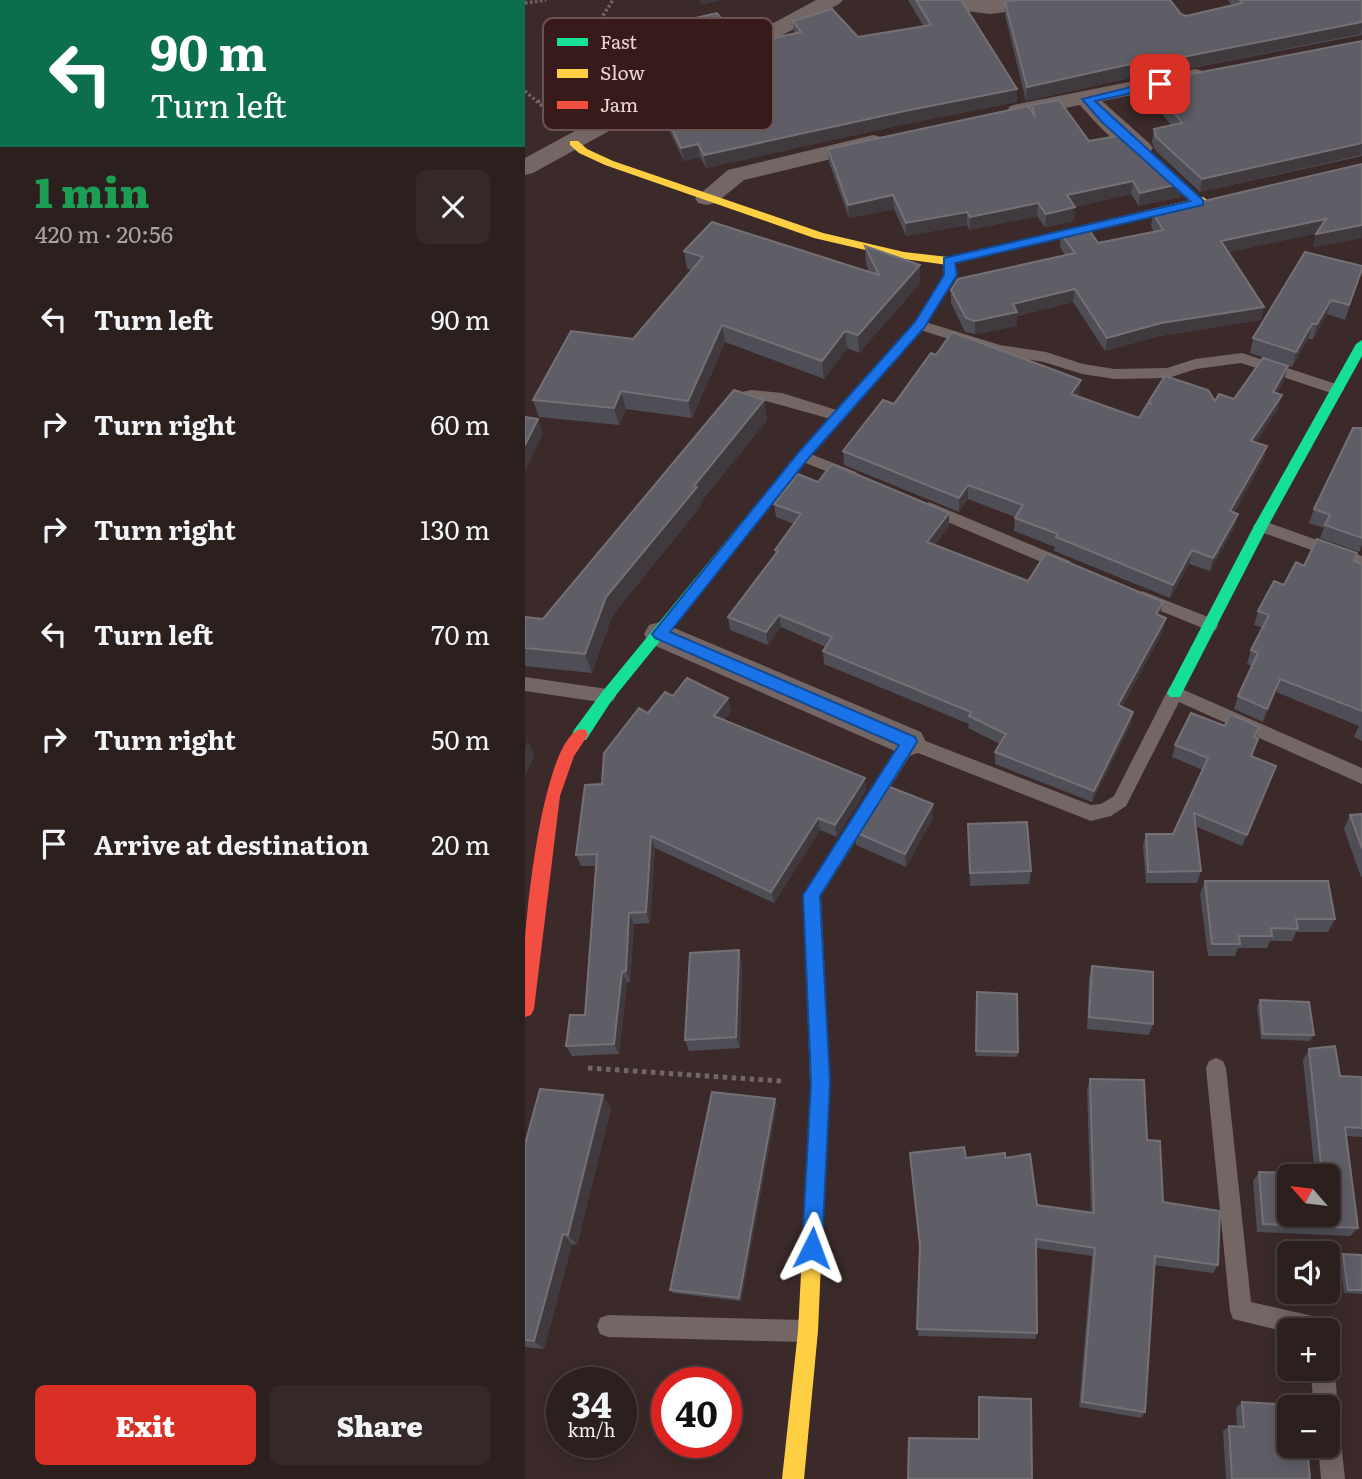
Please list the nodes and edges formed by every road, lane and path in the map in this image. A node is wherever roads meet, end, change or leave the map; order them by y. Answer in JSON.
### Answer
{"nodes":[{"id":1,"x":546,"y":0,"type":"edge"},
{"id":2,"x":614,"y":0,"type":"edge"},
{"id":3,"x":832,"y":0,"type":"edge"},
{"id":4,"x":971,"y":0,"type":"edge"},
{"id":5,"x":1054,"y":0,"type":"edge"},
{"id":6,"x":525,"y":3,"type":"edge"},
{"id":7,"x":602,"y":18,"type":"edge"},
{"id":8,"x":773,"y":33,"type":"edge"},
{"id":9,"x":1218,"y":71,"type":"edge"},
{"id":10,"x":527,"y":93,"type":"edge"},
{"id":11,"x":543,"y":98,"type":"edge"},
{"id":12,"x":1087,"y":99,"type":"junction"},
{"id":13,"x":538,"y":102,"type":"junction"},
{"id":14,"x":543,"y":107,"type":"edge"},
{"id":15,"x":998,"y":115,"type":"edge"},
{"id":16,"x":565,"y":130,"type":"edge"},
{"id":17,"x":597,"y":130,"type":"edge"},
{"id":18,"x":893,"y":137,"type":"edge"},
{"id":19,"x":573,"y":143,"type":"junction"},
{"id":20,"x":1141,"y":148,"type":"joint"},
{"id":21,"x":525,"y":168,"type":"edge"},
{"id":22,"x":1226,"y":196,"type":"edge"},
{"id":23,"x":707,"y":198,"type":"junction"},
{"id":24,"x":1198,"y":202,"type":"junction"},
{"id":25,"x":948,"y":261,"type":"junction"},
{"id":26,"x":919,"y":325,"type":"junction"},
{"id":27,"x":1362,"y":344,"type":"edge"},
{"id":28,"x":1358,"y":365,"type":"edge"},
{"id":29,"x":1337,"y":390,"type":"junction"},
{"id":30,"x":838,"y":416,"type":"junction"},
{"id":31,"x":719,"y":419,"type":"edge"},
{"id":32,"x":803,"y":456,"type":"junction"},
{"id":33,"x":866,"y":483,"type":"edge"},
{"id":34,"x":917,"y":504,"type":"edge"},
{"id":35,"x":1261,"y":526,"type":"junction"},
{"id":36,"x":1362,"y":562,"type":"edge"},
{"id":37,"x":1083,"y":572,"type":"edge"},
{"id":38,"x":1121,"y":588,"type":"edge"},
{"id":39,"x":1210,"y":625,"type":"junction"},
{"id":40,"x":660,"y":634,"type":"junction"},
{"id":41,"x":525,"y":684,"type":"edge"},
{"id":42,"x":1175,"y":693,"type":"junction"},
{"id":43,"x":607,"y":696,"type":"junction"},
{"id":44,"x":909,"y":742,"type":"junction"},
{"id":45,"x":1362,"y":776,"type":"edge"},
{"id":46,"x":525,"y":1009,"type":"edge"},
{"id":47,"x":588,"y":1068,"type":"dead end"},
{"id":48,"x":1216,"y":1068,"type":"dead end"},
{"id":49,"x":821,"y":1082,"type":"junction"},
{"id":50,"x":1277,"y":1319,"type":"edge"},
{"id":51,"x":608,"y":1326,"type":"dead end"},
{"id":52,"x":808,"y":1331,"type":"junction"},
{"id":53,"x":1331,"y":1458,"type":"edge"},
{"id":54,"x":793,"y":1479,"type":"edge"},
{"id":55,"x":1333,"y":1479,"type":"edge"}],
"edges":[{"from":1,"to":6,"type":"path"},
{"from":2,"to":7,"type":"path"},
{"from":3,"to":8,"type":"street"},
{"from":4,"to":5,"type":"street"},
{"from":9,"to":12,"type":"street"},
{"from":10,"to":13,"type":"path"},
{"from":11,"to":13,"type":"path"},
{"from":12,"to":15,"type":"street"},
{"from":12,"to":20,"type":"street"},
{"from":13,"to":14,"type":"path"},
{"from":16,"to":19,"type":"path"},
{"from":17,"to":19,"type":"street"},
{"from":18,"to":23,"type":"street"},
{"from":19,"to":21,"type":"street"},
{"from":19,"to":23,"type":"street"},
{"from":20,"to":24,"type":"lane"},
{"from":22,"to":24,"type":"street"},
{"from":23,"to":25,"type":"street"},
{"from":24,"to":25,"type":"street"},
{"from":25,"to":26,"type":"street"},
{"from":26,"to":29,"type":"lane"},
{"from":26,"to":30,"type":"street"},
{"from":27,"to":28,"type":"street"},
{"from":28,"to":29,"type":"street"},
{"from":29,"to":35,"type":"street"},
{"from":30,"to":31,"type":"lane"},
{"from":30,"to":32,"type":"street"},
{"from":32,"to":33,"type":"lane"},
{"from":32,"to":40,"type":"street"},
{"from":34,"to":37,"type":"lane"},
{"from":35,"to":36,"type":"lane"},
{"from":35,"to":39,"type":"street"},
{"from":38,"to":39,"type":"lane"},
{"from":39,"to":42,"type":"street"},
{"from":40,"to":43,"type":"street"},
{"from":40,"to":44,"type":"street"},
{"from":41,"to":43,"type":"lane"},
{"from":42,"to":44,"type":"lane"},
{"from":42,"to":45,"type":"lane"},
{"from":43,"to":46,"type":"street"},
{"from":44,"to":49,"type":"lane"},
{"from":47,"to":49,"type":"path"},
{"from":48,"to":50,"type":"lane"},
{"from":49,"to":52,"type":"street"},
{"from":51,"to":52,"type":"lane"},
{"from":52,"to":54,"type":"street"},
{"from":53,"to":55,"type":"lane"}]}
